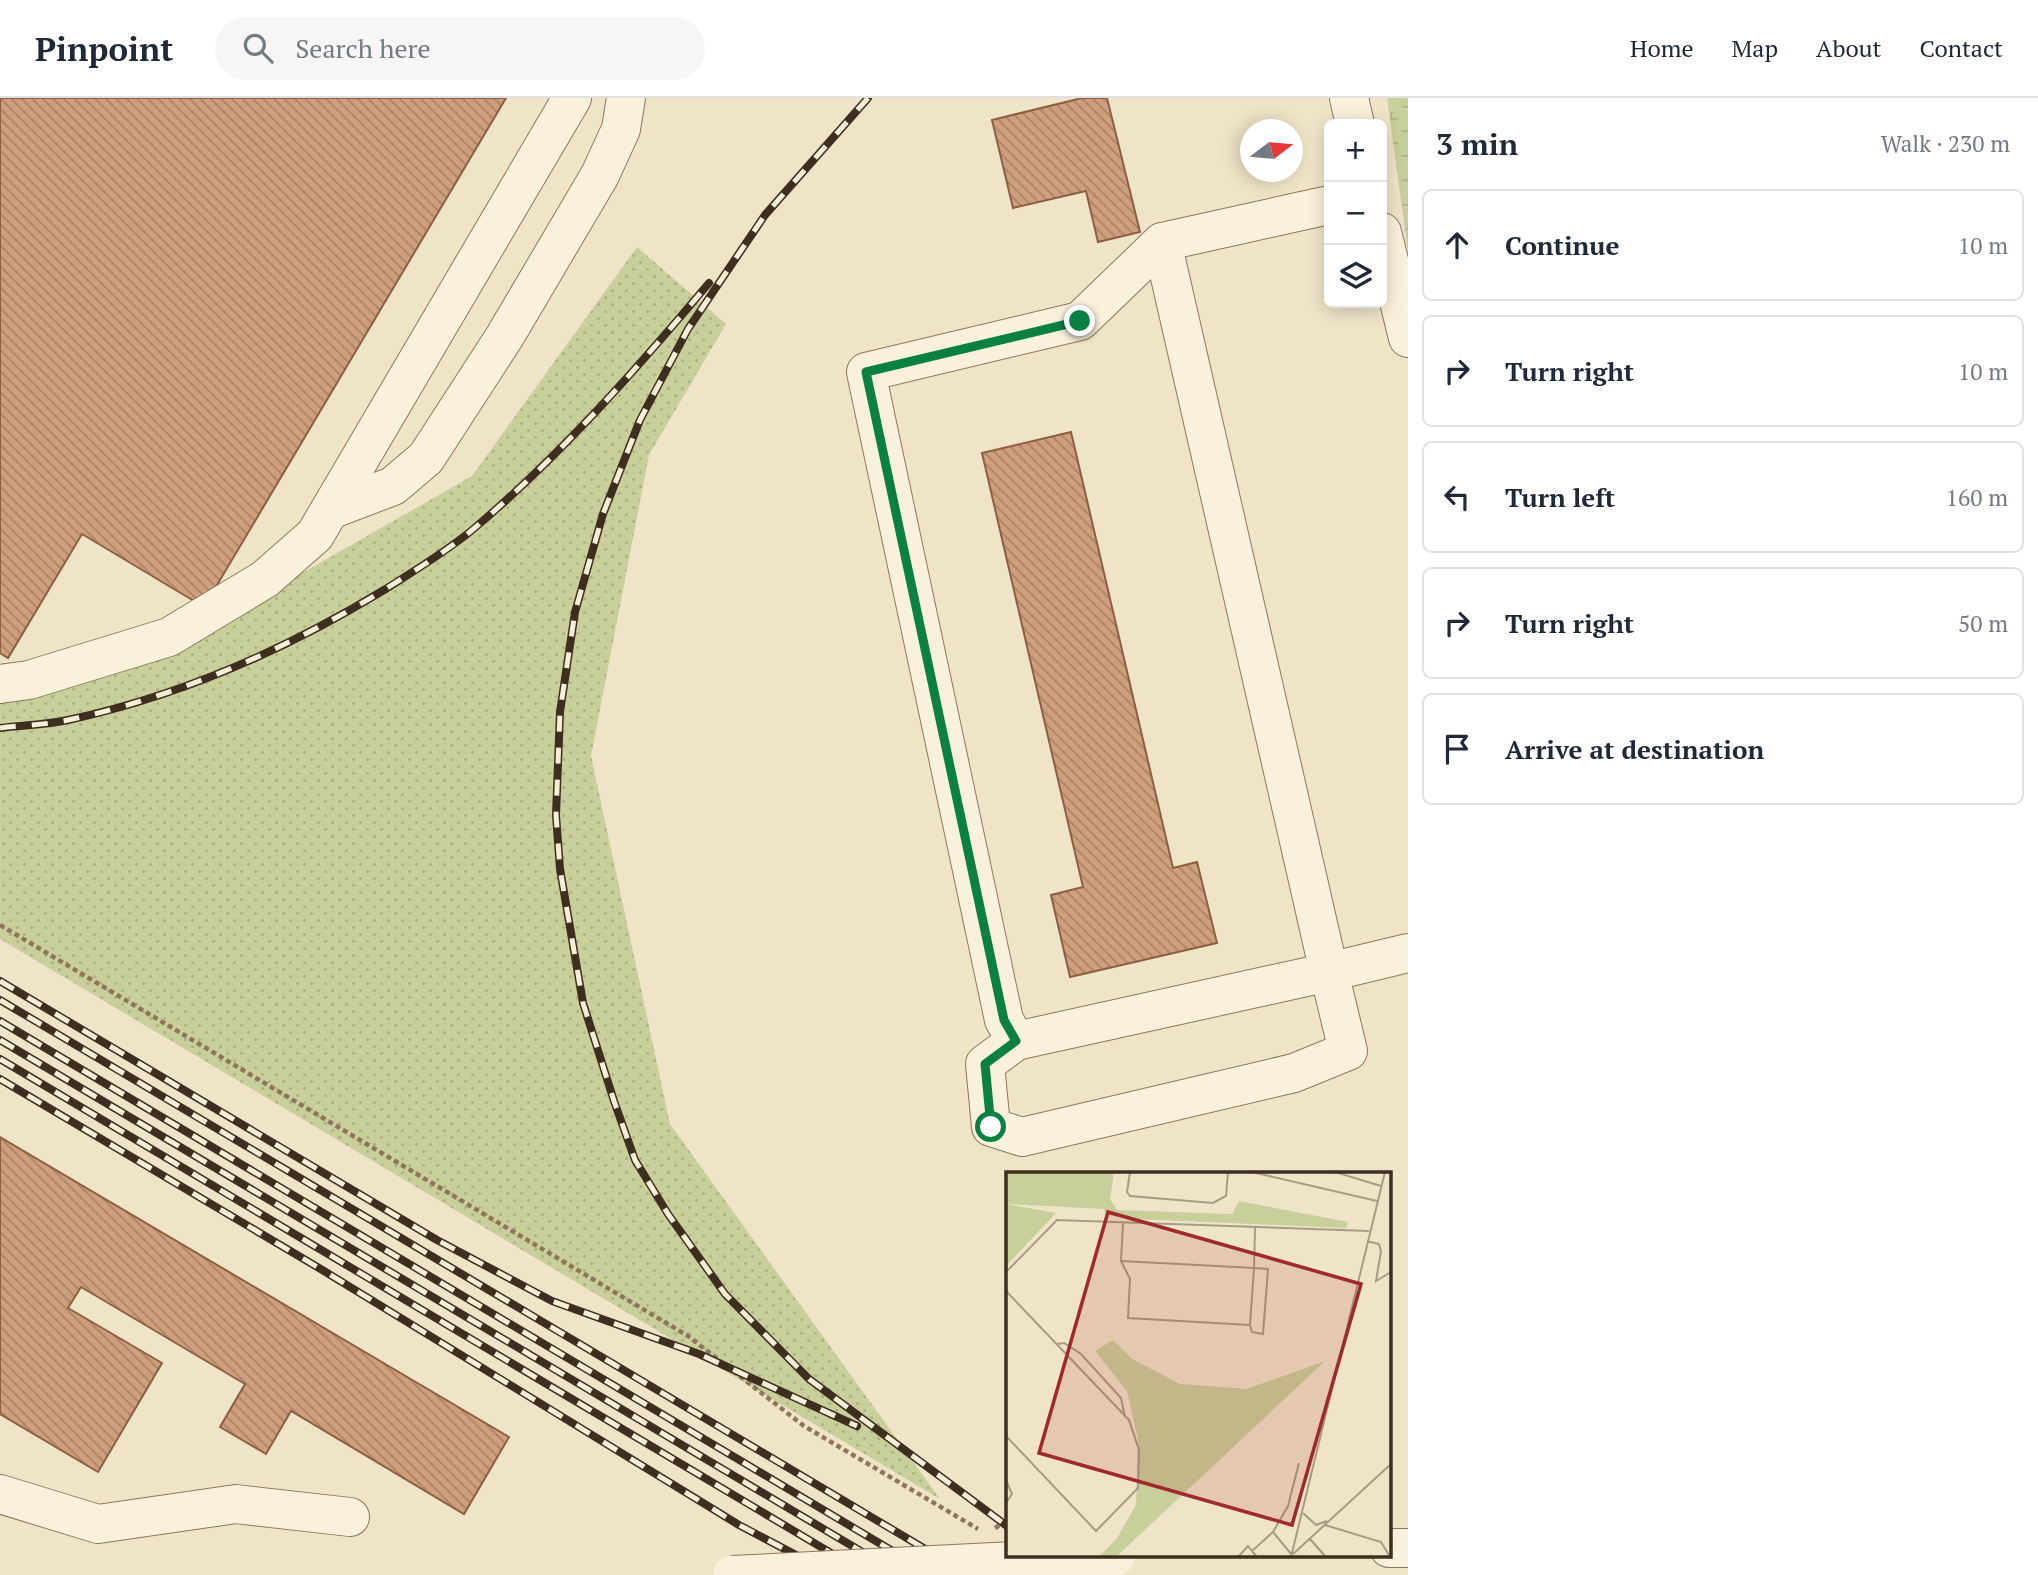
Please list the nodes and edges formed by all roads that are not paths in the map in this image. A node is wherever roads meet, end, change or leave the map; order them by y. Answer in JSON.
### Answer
{"nodes":[{"id":1,"x":572,"y":98,"type":"edge"},
{"id":2,"x":626,"y":98,"type":"edge"},
{"id":3,"x":1349,"y":98,"type":"edge"},
{"id":4,"x":1354,"y":119,"type":"edge"},
{"id":5,"x":1324,"y":206,"type":"edge"},
{"id":6,"x":1162,"y":242,"type":"junction"},
{"id":7,"x":1385,"y":245,"type":"edge"},
{"id":8,"x":1408,"y":338,"type":"edge"},
{"id":9,"x":330,"y":510,"type":"junction"},
{"id":10,"x":0,"y":684,"type":"edge"},
{"id":11,"x":1408,"y":953,"type":"edge"},
{"id":12,"x":1329,"y":972,"type":"junction"},
{"id":13,"x":1016,"y":1041,"type":"junction"},
{"id":14,"x":0,"y":1494,"type":"edge"},
{"id":15,"x":350,"y":1517,"type":"dead end"},
{"id":16,"x":1076,"y":1558,"type":"edge"},
{"id":17,"x":732,"y":1575,"type":"edge"}],
"edges":[{"from":1,"to":9,"type":"street"},
{"from":2,"to":9,"type":"street"},
{"from":3,"to":4,"type":"street"},
{"from":5,"to":6,"type":"street"},
{"from":6,"to":12,"type":"street"},
{"from":6,"to":13,"type":"street"},
{"from":7,"to":8,"type":"street"},
{"from":9,"to":10,"type":"street"},
{"from":11,"to":12,"type":"street"},
{"from":12,"to":13,"type":"street"},
{"from":12,"to":13,"type":"street"},
{"from":14,"to":15,"type":"street"},
{"from":16,"to":17,"type":"street","bridge":true}]}
